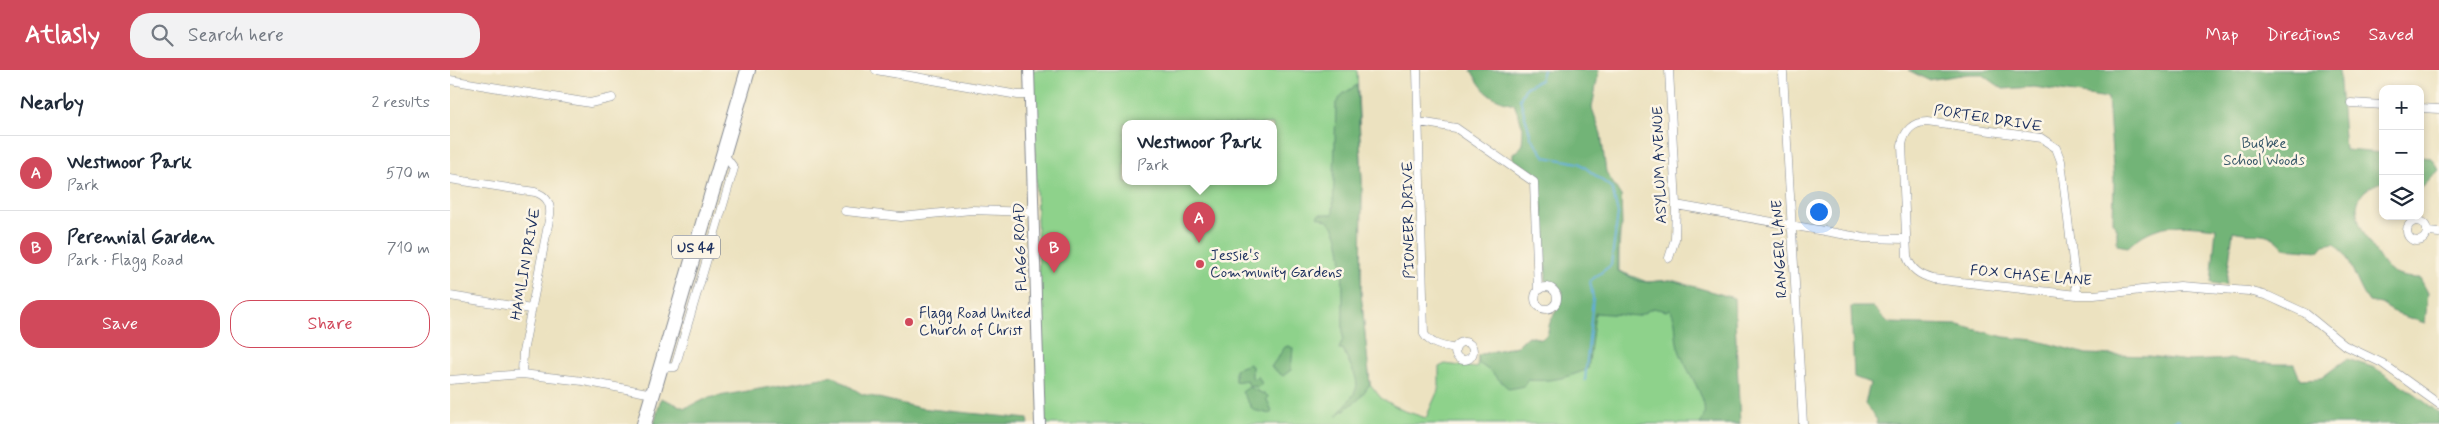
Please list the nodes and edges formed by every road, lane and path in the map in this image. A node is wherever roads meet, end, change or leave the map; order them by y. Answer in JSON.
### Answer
{"nodes":[{"id":1,"x":748,"y":70,"type":"edge"},
{"id":2,"x":876,"y":70,"type":"edge"},
{"id":3,"x":1029,"y":70,"type":"edge"},
{"id":4,"x":1417,"y":70,"type":"edge"},
{"id":5,"x":1669,"y":70,"type":"edge"},
{"id":6,"x":1783,"y":73,"type":"dead end"},
{"id":7,"x":450,"y":80,"type":"edge"},
{"id":8,"x":1030,"y":95,"type":"junction"},
{"id":9,"x":612,"y":98,"type":"dead end"},
{"id":10,"x":2351,"y":103,"type":"dead end"},
{"id":11,"x":2379,"y":105,"type":"edge"},
{"id":12,"x":2424,"y":108,"type":"edge"},
{"id":13,"x":2439,"y":109,"type":"edge"},
{"id":14,"x":1420,"y":122,"type":"junction"},
{"id":15,"x":450,"y":178,"type":"edge"},
{"id":16,"x":1676,"y":205,"type":"junction"},
{"id":17,"x":845,"y":212,"type":"dead end"},
{"id":18,"x":1034,"y":212,"type":"junction"},
{"id":19,"x":1792,"y":225,"type":"junction"},
{"id":20,"x":2428,"y":232,"type":"dead end"},
{"id":21,"x":2439,"y":233,"type":"edge"},
{"id":22,"x":1905,"y":239,"type":"junction"},
{"id":23,"x":1669,"y":258,"type":"dead end"},
{"id":24,"x":1538,"y":290,"type":"dead end"},
{"id":25,"x":2076,"y":295,"type":"junction"},
{"id":26,"x":450,"y":296,"type":"edge"},
{"id":27,"x":531,"y":309,"type":"junction"},
{"id":28,"x":1455,"y":349,"type":"dead end"},
{"id":29,"x":522,"y":374,"type":"junction"},
{"id":30,"x":450,"y":380,"type":"edge"},
{"id":31,"x":653,"y":394,"type":"junction"},
{"id":32,"x":2439,"y":404,"type":"edge"},
{"id":33,"x":644,"y":424,"type":"edge"},
{"id":34,"x":1040,"y":424,"type":"edge"},
{"id":35,"x":1803,"y":424,"type":"edge"}],
"edges":[{"from":1,"to":31,"type":"highway","number":"US 44"},
{"from":2,"to":8,"type":"street"},
{"from":3,"to":8,"type":"street","name":"FLAGG ROAD"},
{"from":4,"to":14,"type":"street","name":"PIONEER DRIVE"},
{"from":5,"to":16,"type":"street","name":"ASYLUM AVENUE"},
{"from":6,"to":19,"type":"street","name":"RANGER LANE"},
{"from":7,"to":9,"type":"street"},
{"from":8,"to":18,"type":"street","name":"FLAGG ROAD"},
{"from":10,"to":11,"type":"street"},
{"from":12,"to":13,"type":"street"},
{"from":14,"to":24,"type":"street"},
{"from":14,"to":28,"type":"street","name":"PIONEER DRIVE"},
{"from":15,"to":27,"type":"street","name":"HAMLIN DRIVE"},
{"from":16,"to":19,"type":"street"},
{"from":16,"to":23,"type":"street","name":"ASYLUM AVENUE"},
{"from":17,"to":18,"type":"street"},
{"from":18,"to":34,"type":"street","name":"FLAGG ROAD"},
{"from":19,"to":22,"type":"street"},
{"from":19,"to":35,"type":"street","name":"RANGER LANE"},
{"from":20,"to":21,"type":"street"},
{"from":22,"to":25,"type":"street","name":"FOX CHASE LANE"},
{"from":22,"to":25,"type":"street","name":"PORTER DRIVE"},
{"from":25,"to":32,"type":"street","name":"FOX CHASE LANE"},
{"from":26,"to":27,"type":"street"},
{"from":27,"to":29,"type":"street","name":"HAMLIN DRIVE"},
{"from":29,"to":30,"type":"street"},
{"from":29,"to":31,"type":"street"},
{"from":31,"to":33,"type":"highway","number":"US 44"}]}
